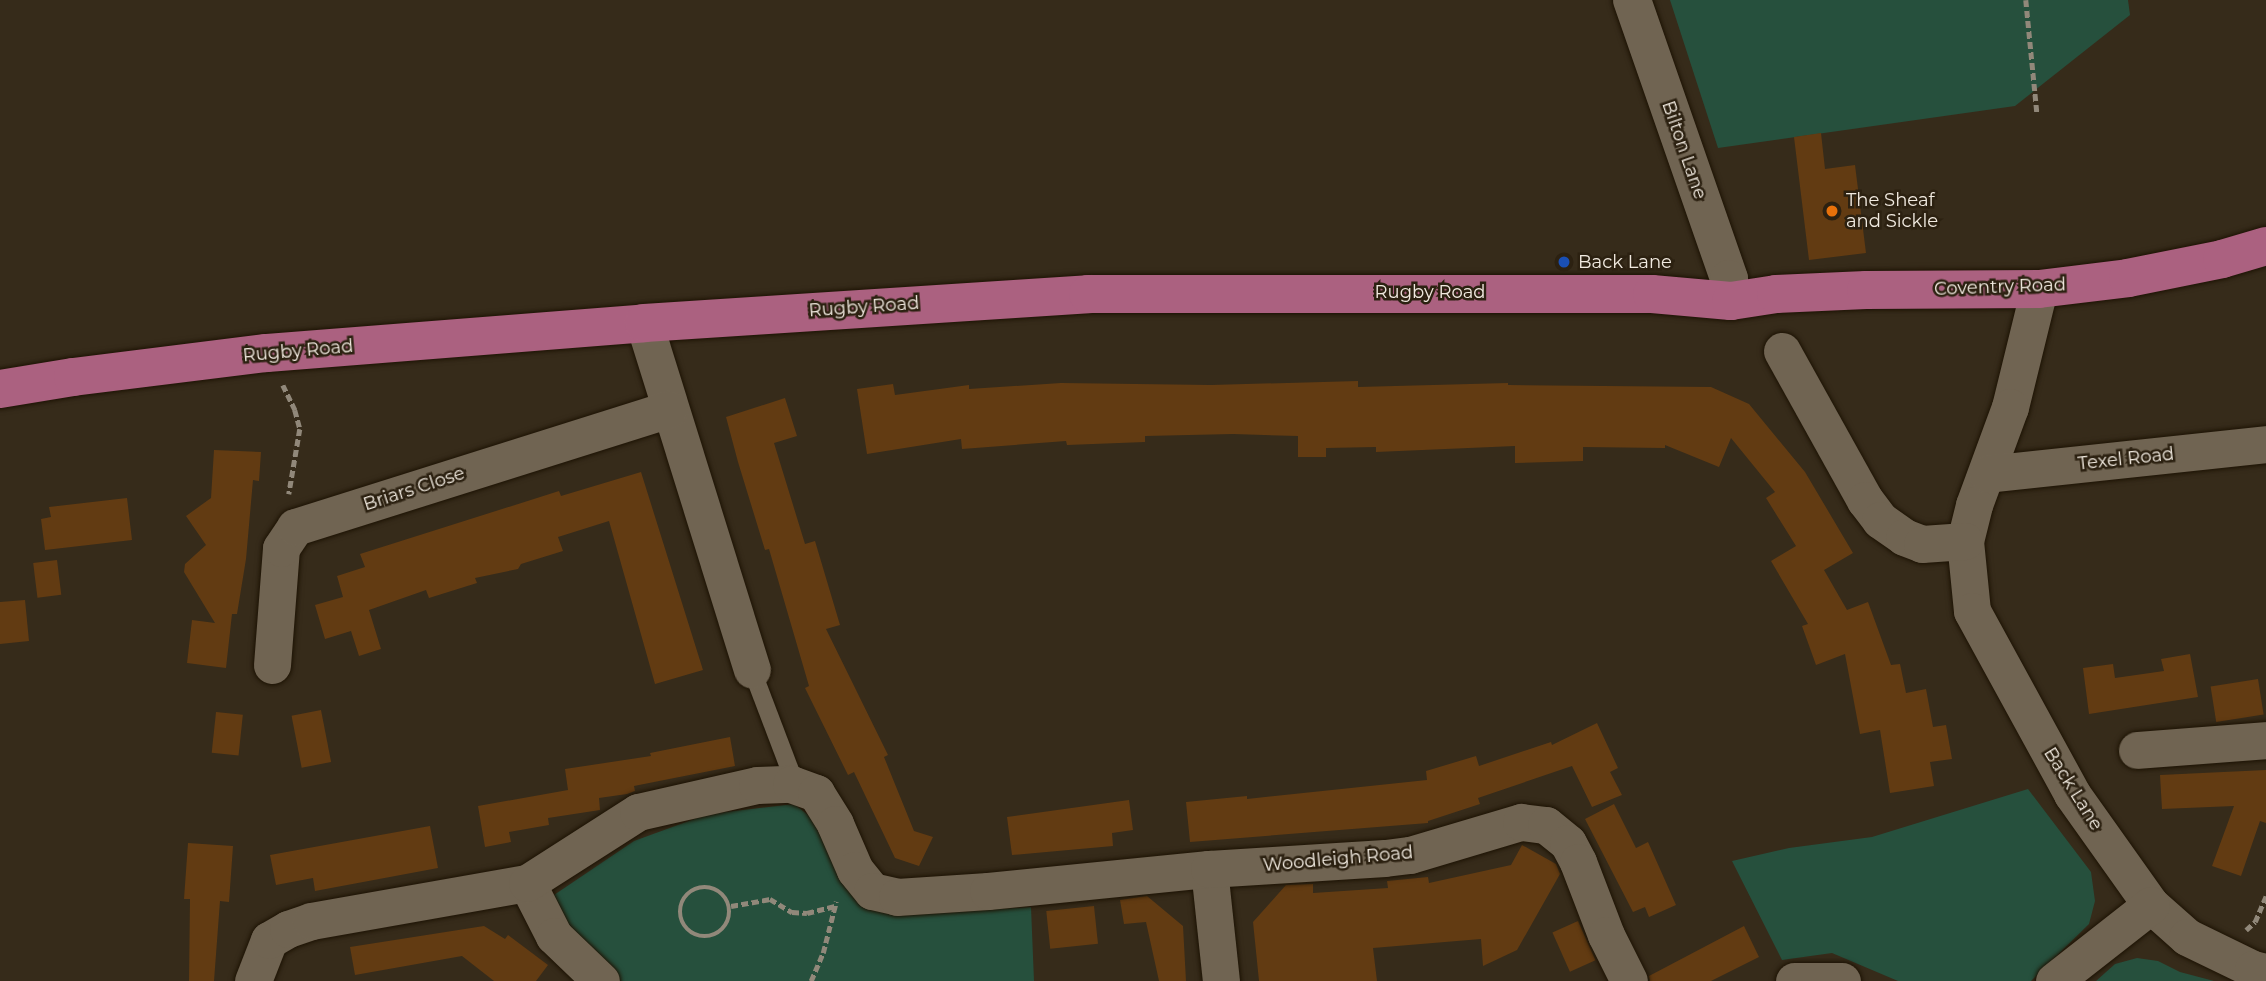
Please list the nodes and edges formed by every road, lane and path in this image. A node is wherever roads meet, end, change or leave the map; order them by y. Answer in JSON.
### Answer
{"nodes":[{"id":1,"x":1632,"y":0,"type":"edge"},
{"id":2,"x":2026,"y":0,"type":"edge"},
{"id":3,"x":2037,"y":112,"type":"dead end"},
{"id":4,"x":2266,"y":246,"type":"edge"},
{"id":5,"x":2039,"y":289,"type":"junction"},
{"id":6,"x":1731,"y":301,"type":"junction"},
{"id":7,"x":644,"y":323,"type":"junction"},
{"id":8,"x":1782,"y":351,"type":"dead end"},
{"id":9,"x":278,"y":377,"type":"dead end"},
{"id":10,"x":0,"y":389,"type":"edge"},
{"id":11,"x":669,"y":409,"type":"junction"},
{"id":12,"x":2266,"y":444,"type":"edge"},
{"id":13,"x":1987,"y":474,"type":"junction"},
{"id":14,"x":1965,"y":541,"type":"junction"},
{"id":15,"x":281,"y":548,"type":"junction"},
{"id":16,"x":272,"y":665,"type":"dead end"},
{"id":17,"x":752,"y":670,"type":"joint"},
{"id":18,"x":2266,"y":740,"type":"edge"},
{"id":19,"x":2137,"y":750,"type":"dead end"},
{"id":20,"x":796,"y":786,"type":"junction"},
{"id":21,"x":1209,"y":869,"type":"junction"},
{"id":22,"x":527,"y":883,"type":"junction"},
{"id":23,"x":836,"y":892,"type":"dead end"},
{"id":24,"x":2266,"y":896,"type":"edge"},
{"id":25,"x":2151,"y":905,"type":"junction"},
{"id":26,"x":731,"y":906,"type":"junction"},
{"id":27,"x":836,"y":906,"type":"junction"},
{"id":28,"x":2255,"y":922,"type":"dead end"},
{"id":29,"x":2266,"y":972,"type":"edge"},
{"id":30,"x":253,"y":981,"type":"edge"},
{"id":31,"x":601,"y":981,"type":"edge"},
{"id":32,"x":811,"y":981,"type":"edge"},
{"id":33,"x":1220,"y":981,"type":"edge"},
{"id":34,"x":1629,"y":981,"type":"edge"},
{"id":35,"x":1794,"y":981,"type":"edge"},
{"id":36,"x":1842,"y":981,"type":"edge"},
{"id":37,"x":2054,"y":981,"type":"edge"}],
"edges":[{"from":1,"to":6,"type":"street","name":"Bilton Lane"},
{"from":2,"to":3,"type":"path"},
{"from":4,"to":5,"type":"main road","name":"Coventry Road"},
{"from":5,"to":6,"type":"main road","name":"Coventry Road"},
{"from":5,"to":13,"type":"street","name":"Back Lane"},
{"from":6,"to":7,"type":"main road","name":"Rugby Road"},
{"from":7,"to":10,"type":"main road","name":"Rugby Road"},
{"from":7,"to":11,"type":"street"},
{"from":8,"to":14,"type":"street"},
{"from":9,"to":15,"type":"path"},
{"from":11,"to":15,"type":"street","name":"Briars Close"},
{"from":11,"to":17,"type":"street"},
{"from":12,"to":13,"type":"street","name":"Texel Road"},
{"from":13,"to":14,"type":"street","name":"Back Lane"},
{"from":14,"to":25,"type":"street","name":"Back Lane"},
{"from":15,"to":16,"type":"street"},
{"from":17,"to":20,"type":"lane"},
{"from":18,"to":19,"type":"street"},
{"from":20,"to":21,"type":"street","name":"Woodleigh Road"},
{"from":20,"to":22,"type":"street"},
{"from":21,"to":33,"type":"street"},
{"from":21,"to":34,"type":"street","name":"Woodleigh Road"},
{"from":22,"to":30,"type":"street"},
{"from":22,"to":31,"type":"street"},
{"from":23,"to":27,"type":"path"},
{"from":24,"to":28,"type":"path"},
{"from":25,"to":29,"type":"street","name":"Back Lane"},
{"from":25,"to":37,"type":"street"},
{"from":26,"to":26,"type":"path"},
{"from":26,"to":27,"type":"path"},
{"from":27,"to":32,"type":"path"},
{"from":35,"to":36,"type":"street"}]}
